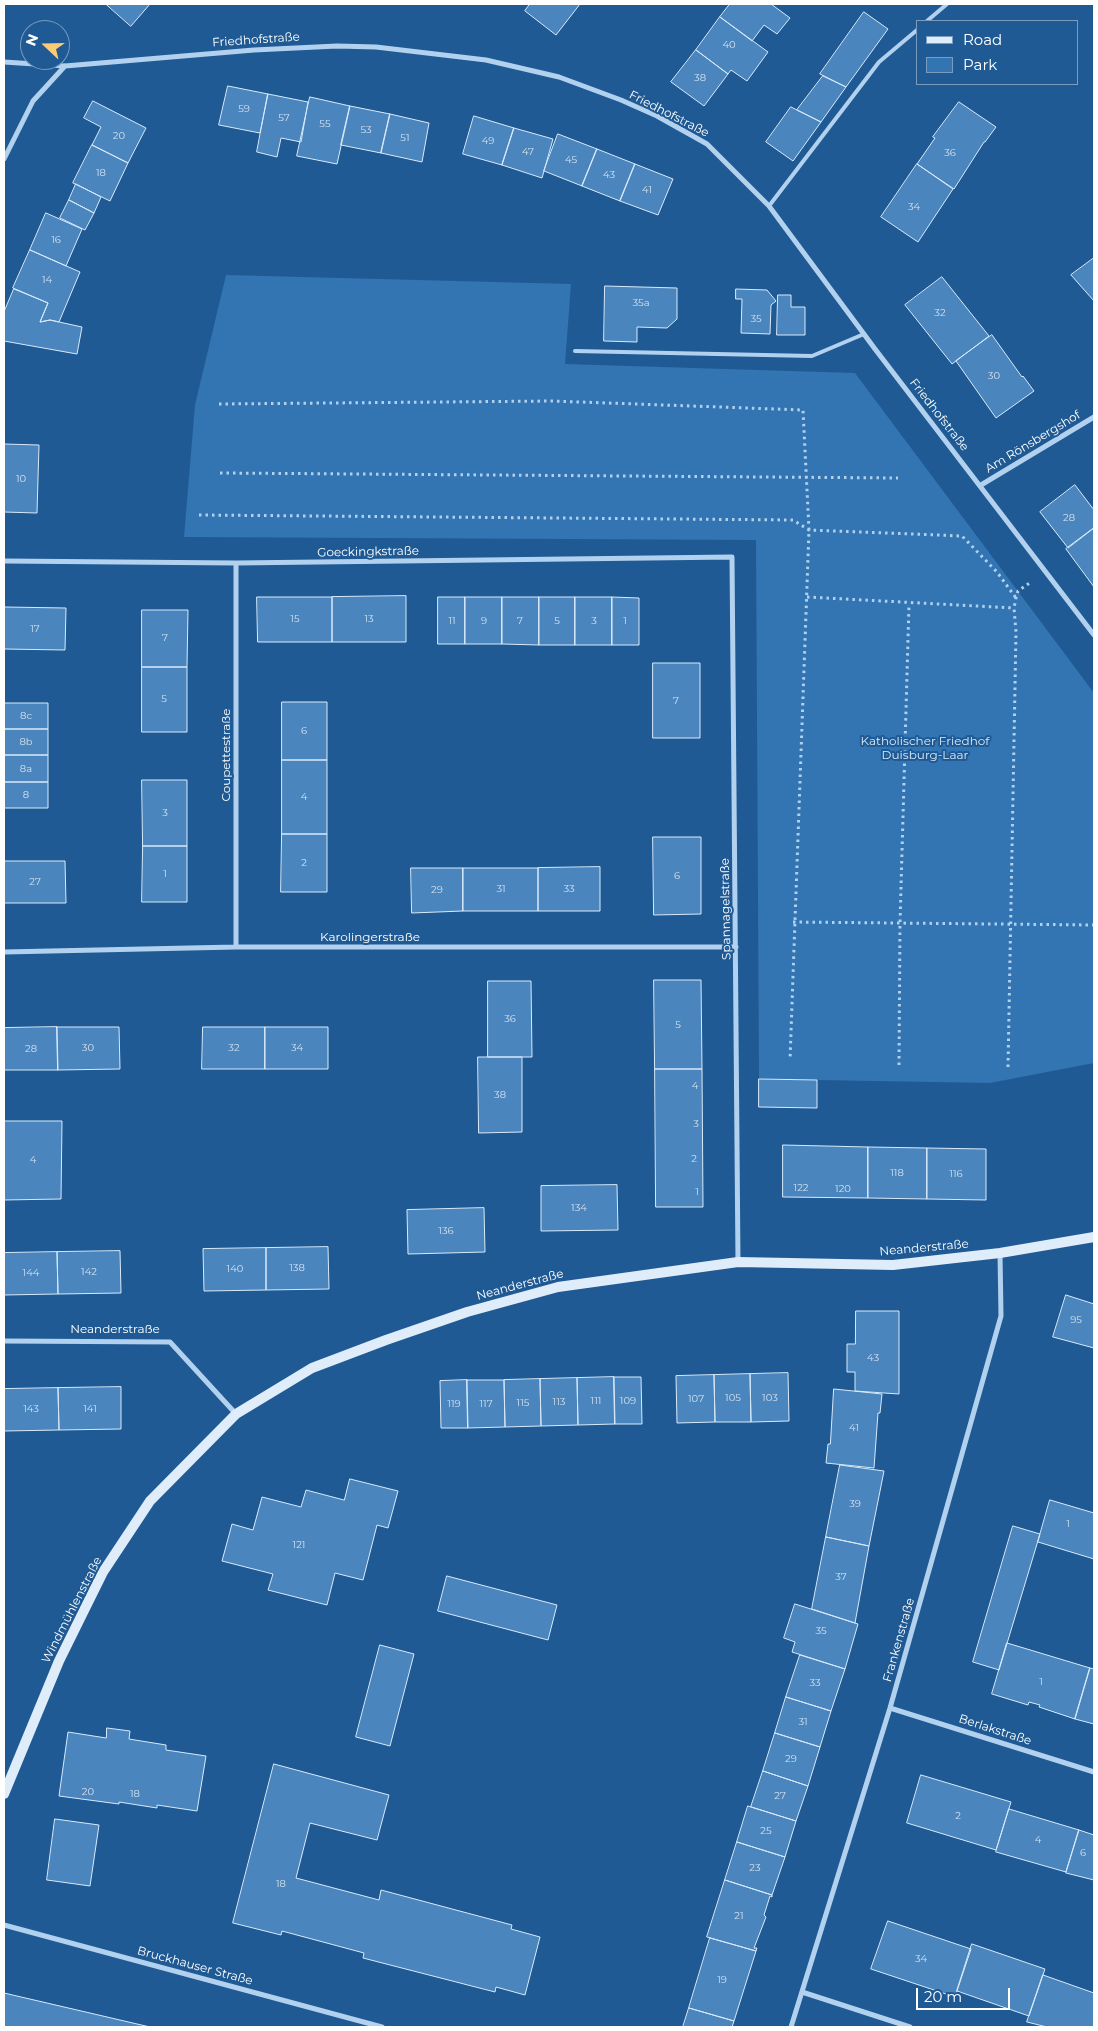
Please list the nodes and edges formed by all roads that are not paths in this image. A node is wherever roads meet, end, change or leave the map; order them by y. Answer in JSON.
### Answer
{"nodes":[{"id":1,"x":947,"y":4,"type":"edge"},
{"id":2,"x":928,"y":20,"type":"edge"},
{"id":3,"x":916,"y":31,"type":"edge"},
{"id":4,"x":4,"y":62,"type":"edge"},
{"id":5,"x":20,"y":63,"type":"edge"},
{"id":6,"x":70,"y":66,"type":"edge"},
{"id":7,"x":61,"y":70,"type":"edge"},
{"id":8,"x":4,"y":159,"type":"edge"},
{"id":9,"x":770,"y":206,"type":"junction"},
{"id":10,"x":864,"y":334,"type":"junction"},
{"id":11,"x":575,"y":351,"type":"dead end"},
{"id":12,"x":1094,"y":417,"type":"edge"},
{"id":13,"x":981,"y":485,"type":"junction"},
{"id":14,"x":732,"y":557,"type":"joint"},
{"id":15,"x":4,"y":561,"type":"edge"},
{"id":16,"x":236,"y":563,"type":"junction"},
{"id":17,"x":1094,"y":635,"type":"edge"},
{"id":18,"x":236,"y":947,"type":"junction"},
{"id":19,"x":736,"y":947,"type":"junction"},
{"id":20,"x":4,"y":952,"type":"edge"},
{"id":21,"x":1094,"y":1237,"type":"edge"},
{"id":22,"x":1000,"y":1253,"type":"junction"},
{"id":23,"x":738,"y":1262,"type":"junction"},
{"id":24,"x":4,"y":1341,"type":"edge"},
{"id":25,"x":236,"y":1414,"type":"junction"},
{"id":26,"x":890,"y":1708,"type":"junction"},
{"id":27,"x":1094,"y":1772,"type":"edge"},
{"id":28,"x":4,"y":1794,"type":"edge"},
{"id":29,"x":4,"y":1925,"type":"edge"},
{"id":30,"x":802,"y":1992,"type":"junction"},
{"id":31,"x":382,"y":2027,"type":"edge"},
{"id":32,"x":790,"y":2027,"type":"edge"},
{"id":33,"x":910,"y":2027,"type":"edge"}],
"edges":[{"from":1,"to":2,"type":"lane"},
{"from":3,"to":9,"type":"lane"},
{"from":4,"to":5,"type":"street","name":"Friedhofstraße"},
{"from":6,"to":9,"type":"street","name":"Friedhofstraße"},
{"from":7,"to":8,"type":"street"},
{"from":9,"to":10,"type":"street","name":"Friedhofstraße"},
{"from":10,"to":11,"type":"lane"},
{"from":10,"to":13,"type":"street","name":"Friedhofstraße"},
{"from":12,"to":13,"type":"street","name":"Am Rönsbergshof"},
{"from":13,"to":17,"type":"street","name":"Friedhofstraße"},
{"from":14,"to":16,"type":"street","name":"Goeckingkstraße"},
{"from":14,"to":19,"type":"street","name":"Spannagelstraße"},
{"from":15,"to":16,"type":"street","name":"Goeckingkstraße"},
{"from":16,"to":18,"type":"street","name":"Coupettestraße"},
{"from":18,"to":19,"type":"street","name":"Karolingerstraße"},
{"from":18,"to":20,"type":"street","name":"Karolingerstraße"},
{"from":19,"to":23,"type":"street","name":"Spannagelstraße"},
{"from":21,"to":22,"type":"street","name":"Neanderstraße"},
{"from":22,"to":23,"type":"street","name":"Neanderstraße"},
{"from":22,"to":26,"type":"street","name":"Frankenstraße"},
{"from":23,"to":25,"type":"street","name":"Neanderstraße"},
{"from":24,"to":25,"type":"street","name":"Neanderstraße"},
{"from":25,"to":28,"type":"street","name":"Windmühlenstraße"},
{"from":26,"to":27,"type":"street","name":"Berlakstraße"},
{"from":26,"to":30,"type":"street","name":"Frankenstraße"},
{"from":29,"to":31,"type":"street","name":"Bruckhauser Straße"},
{"from":30,"to":32,"type":"street","name":"Frankenstraße"},
{"from":30,"to":33,"type":"street"}]}
